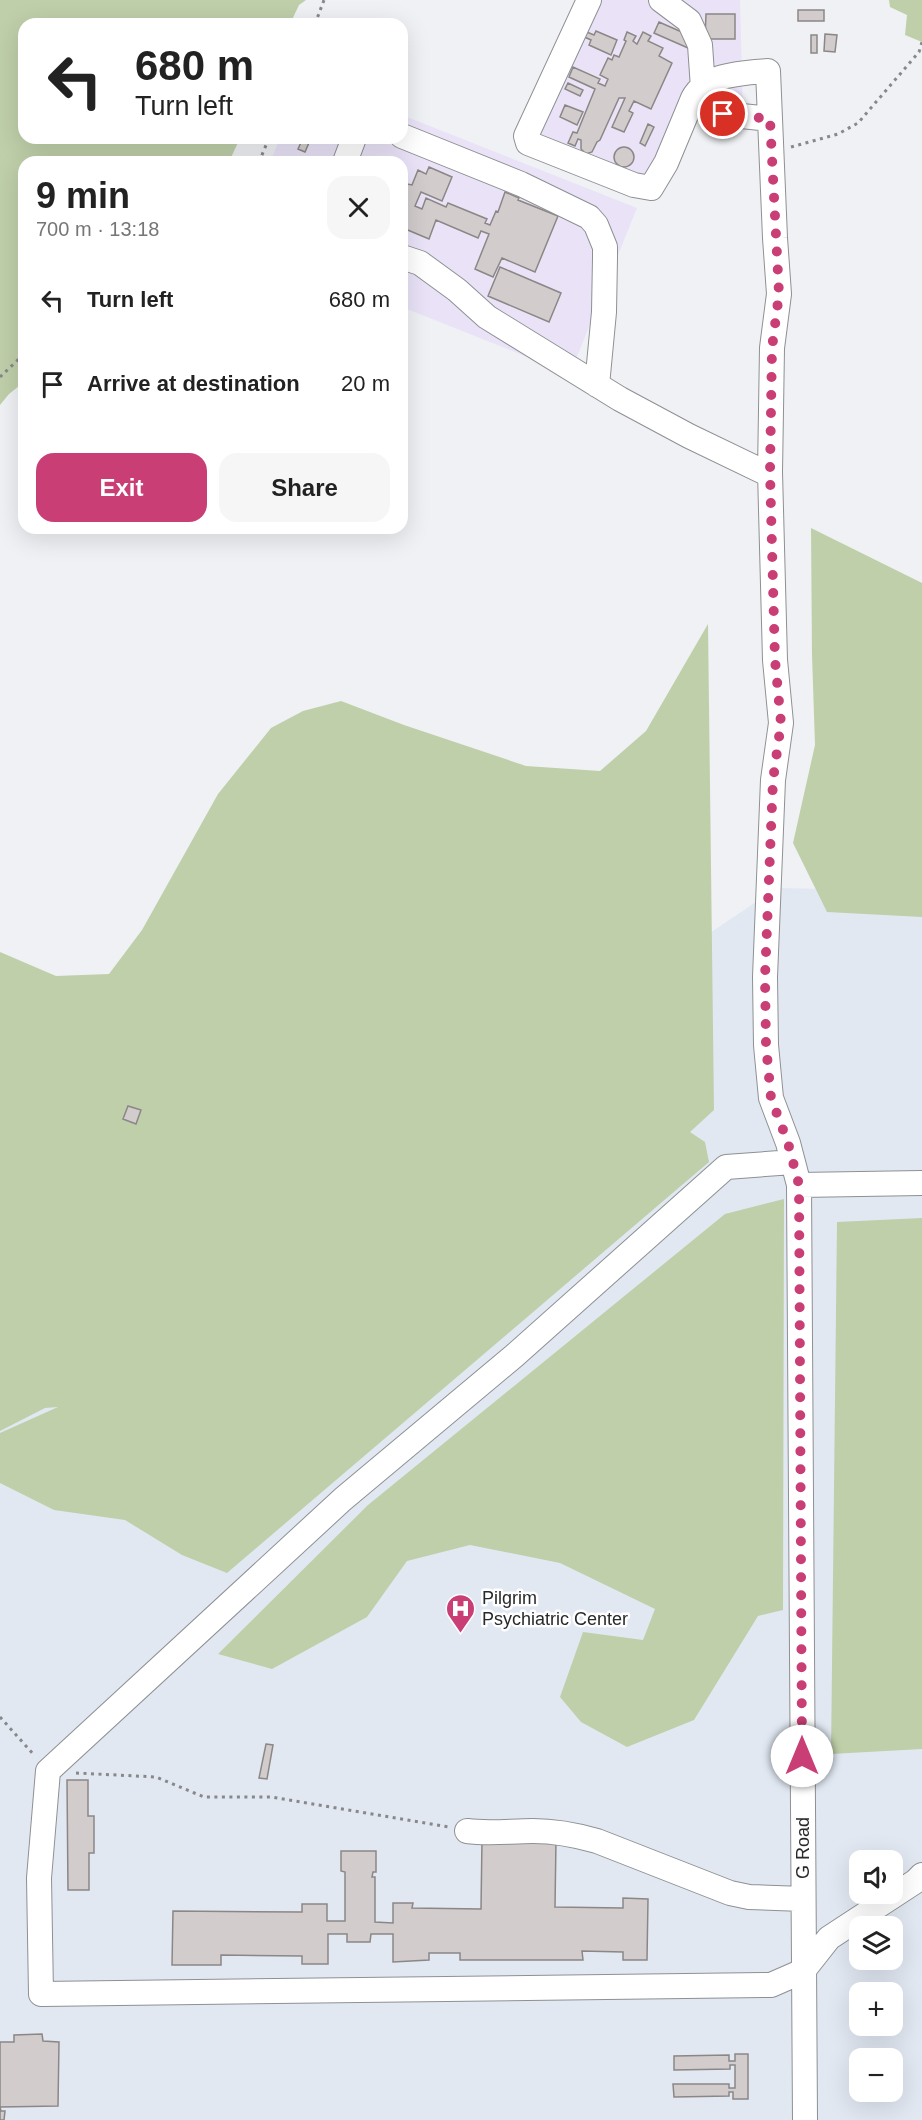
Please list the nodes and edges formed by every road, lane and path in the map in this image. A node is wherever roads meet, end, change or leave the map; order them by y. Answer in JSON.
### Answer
{"nodes":[{"id":1,"x":324,"y":0,"type":"edge"},
{"id":2,"x":589,"y":0,"type":"edge"},
{"id":3,"x":661,"y":0,"type":"edge"},
{"id":4,"x":317,"y":18,"type":"edge"},
{"id":5,"x":922,"y":42,"type":"edge"},
{"id":6,"x":697,"y":95,"type":"junction"},
{"id":7,"x":770,"y":119,"type":"junction"},
{"id":8,"x":408,"y":138,"type":"edge"},
{"id":9,"x":771,"y":153,"type":"junction"},
{"id":10,"x":408,"y":259,"type":"edge"},
{"id":11,"x":18,"y":360,"type":"edge"},
{"id":12,"x":0,"y":377,"type":"edge"},
{"id":13,"x":597,"y":385,"type":"junction"},
{"id":14,"x":770,"y":475,"type":"junction"},
{"id":15,"x":796,"y":1174,"type":"junction"},
{"id":16,"x":922,"y":1184,"type":"edge"},
{"id":17,"x":0,"y":1717,"type":"edge"},
{"id":18,"x":48,"y":1772,"type":"junction"},
{"id":19,"x":467,"y":1831,"type":"joint"},
{"id":20,"x":922,"y":1875,"type":"edge"},
{"id":21,"x":803,"y":1899,"type":"junction"},
{"id":22,"x":803,"y":1971,"type":"junction"},
{"id":23,"x":805,"y":2120,"type":"edge"}],
"edges":[{"from":1,"to":4,"type":"path"},
{"from":2,"to":6,"type":"street"},
{"from":3,"to":6,"type":"street"},
{"from":5,"to":9,"type":"path"},
{"from":6,"to":7,"type":"street"},
{"from":6,"to":7,"type":"street","name":"G Road"},
{"from":7,"to":9,"type":"street","name":"G Road"},
{"from":8,"to":13,"type":"street"},
{"from":9,"to":14,"type":"street","name":"G Road"},
{"from":10,"to":13,"type":"street"},
{"from":11,"to":12,"type":"path"},
{"from":13,"to":14,"type":"street"},
{"from":14,"to":15,"type":"street","name":"G Road"},
{"from":15,"to":16,"type":"street"},
{"from":15,"to":18,"type":"street"},
{"from":15,"to":21,"type":"street","name":"G Road"},
{"from":17,"to":18,"type":"path"},
{"from":18,"to":19,"type":"path"},
{"from":18,"to":22,"type":"street"},
{"from":19,"to":21,"type":"street"},
{"from":20,"to":22,"type":"street"},
{"from":21,"to":22,"type":"street","name":"G Road"},
{"from":22,"to":23,"type":"street","name":"G Road"}]}
